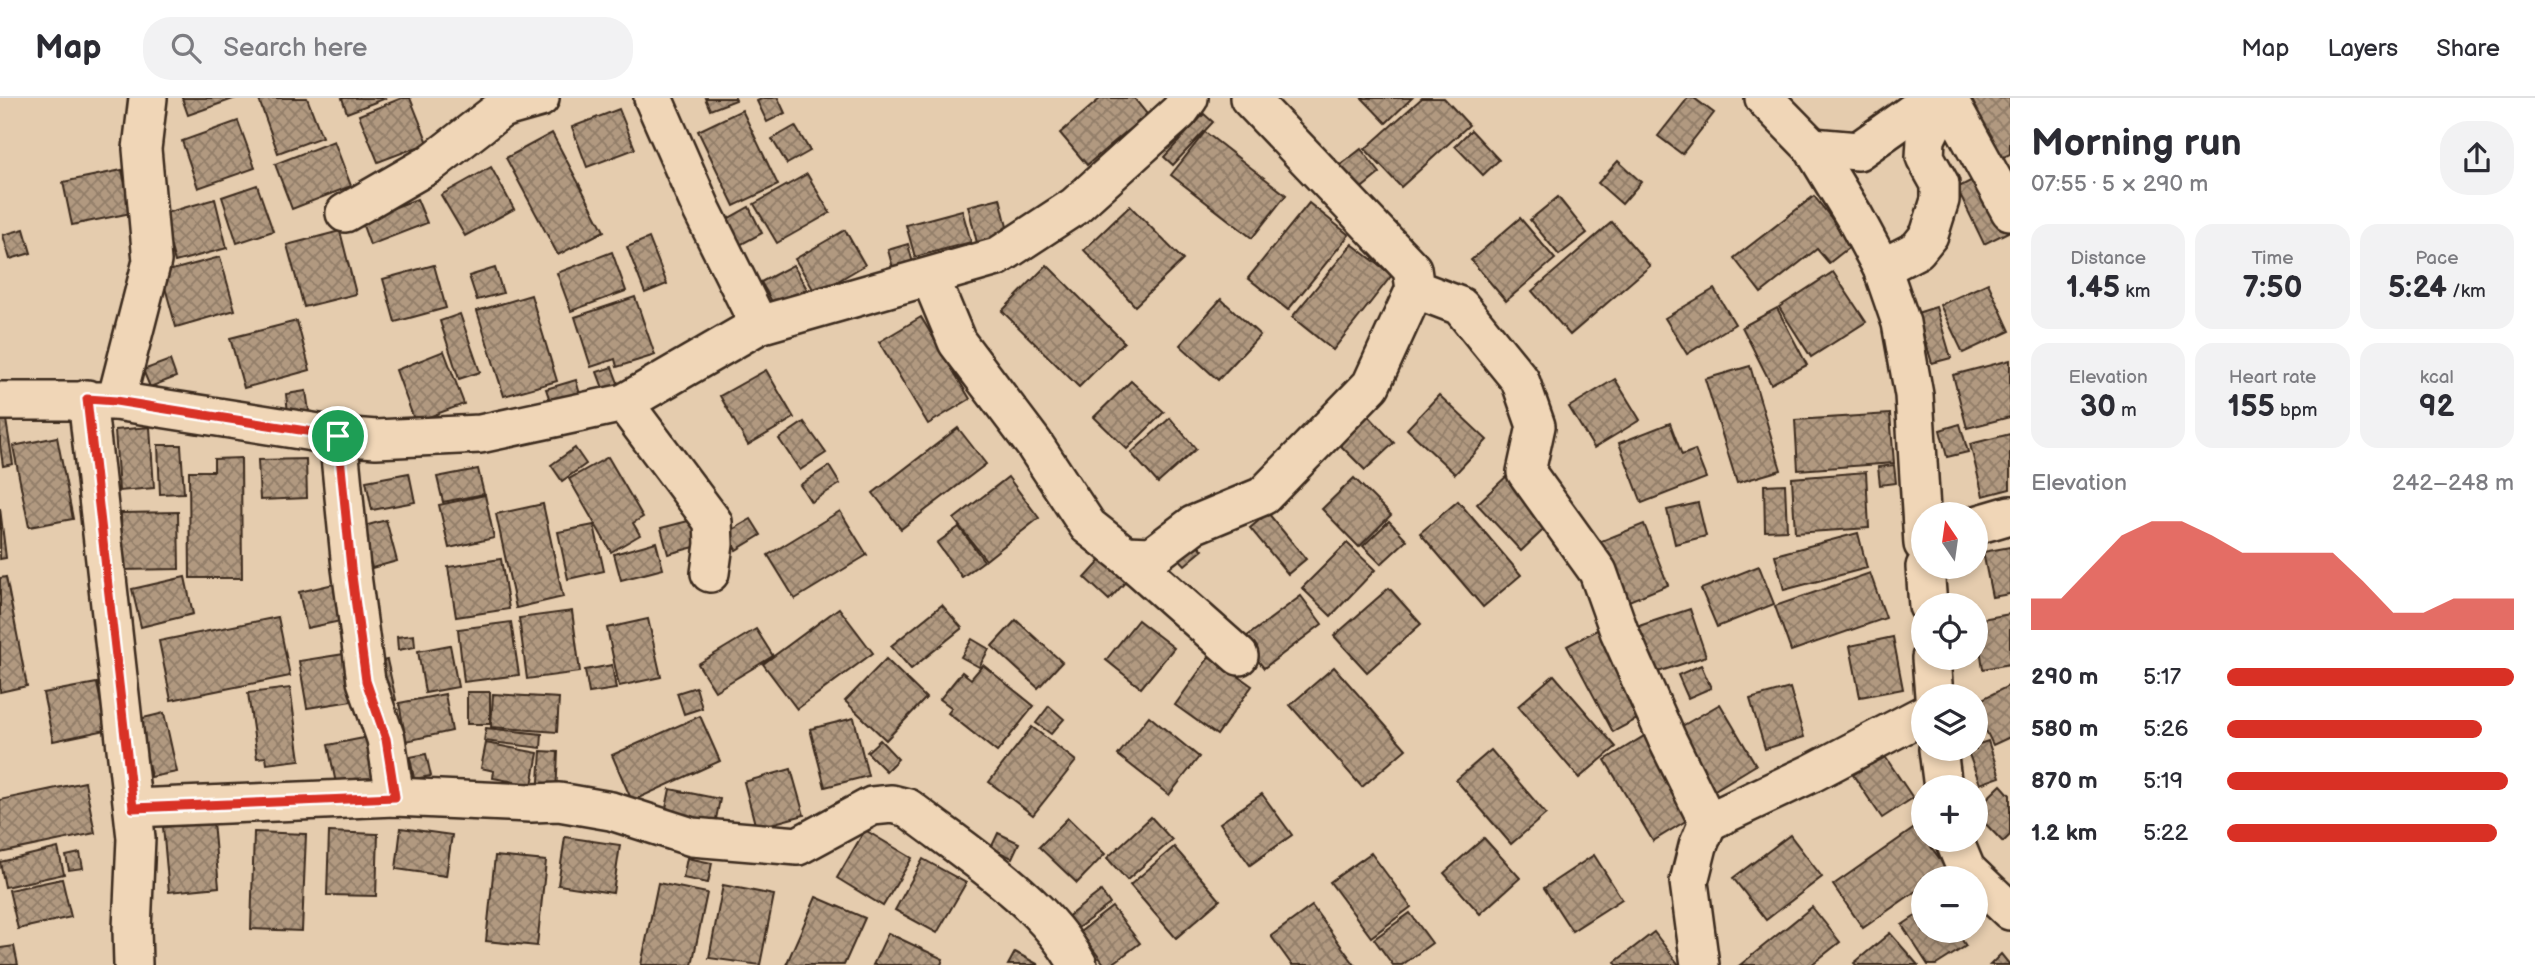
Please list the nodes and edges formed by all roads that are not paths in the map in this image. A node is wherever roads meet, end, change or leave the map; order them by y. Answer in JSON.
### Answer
{"nodes":[{"id":1,"x":148,"y":98,"type":"edge"},
{"id":2,"x":540,"y":98,"type":"edge"},
{"id":3,"x":1249,"y":98,"type":"edge"},
{"id":4,"x":1764,"y":98,"type":"edge"},
{"id":5,"x":1933,"y":98,"type":"edge"},
{"id":6,"x":1947,"y":98,"type":"edge"},
{"id":7,"x":659,"y":101,"type":"edge"},
{"id":8,"x":493,"y":103,"type":"edge"},
{"id":9,"x":1178,"y":103,"type":"edge"},
{"id":10,"x":1812,"y":147,"type":"junction"},
{"id":11,"x":2010,"y":211,"type":"edge"},
{"id":12,"x":345,"y":213,"type":"dead end"},
{"id":13,"x":1882,"y":268,"type":"junction"},
{"id":14,"x":930,"y":277,"type":"junction"},
{"id":15,"x":1415,"y":289,"type":"junction"},
{"id":16,"x":759,"y":325,"type":"junction"},
{"id":17,"x":101,"y":400,"type":"junction"},
{"id":18,"x":0,"y":401,"type":"edge"},
{"id":19,"x":624,"y":402,"type":"junction"},
{"id":20,"x":338,"y":436,"type":"junction"},
{"id":21,"x":1921,"y":502,"type":"edge"},
{"id":22,"x":2010,"y":515,"type":"edge"},
{"id":23,"x":1988,"y":521,"type":"edge"},
{"id":24,"x":1125,"y":555,"type":"junction"},
{"id":25,"x":710,"y":573,"type":"dead end"},
{"id":26,"x":1239,"y":656,"type":"dead end"},
{"id":27,"x":1911,"y":721,"type":"edge"},
{"id":28,"x":395,"y":797,"type":"junction"},
{"id":29,"x":133,"y":808,"type":"junction"},
{"id":30,"x":1708,"y":822,"type":"junction"},
{"id":31,"x":1988,"y":891,"type":"edge"},
{"id":32,"x":2010,"y":911,"type":"edge"},
{"id":33,"x":133,"y":965,"type":"edge"},
{"id":34,"x":1078,"y":965,"type":"edge"},
{"id":35,"x":1700,"y":965,"type":"edge"}],
"edges":[{"from":1,"to":17,"type":"street"},
{"from":2,"to":8,"type":"street"},
{"from":3,"to":15,"type":"street"},
{"from":4,"to":10,"type":"street"},
{"from":5,"to":10,"type":"street"},
{"from":6,"to":11,"type":"street"},
{"from":6,"to":13,"type":"street"},
{"from":7,"to":16,"type":"street"},
{"from":8,"to":12,"type":"street"},
{"from":9,"to":14,"type":"street"},
{"from":10,"to":13,"type":"street"},
{"from":13,"to":21,"type":"street"},
{"from":14,"to":16,"type":"street"},
{"from":14,"to":24,"type":"street"},
{"from":15,"to":24,"type":"street"},
{"from":15,"to":30,"type":"street"},
{"from":16,"to":19,"type":"street"},
{"from":17,"to":18,"type":"street"},
{"from":17,"to":20,"type":"street"},
{"from":17,"to":29,"type":"street"},
{"from":19,"to":20,"type":"street"},
{"from":19,"to":25,"type":"street"},
{"from":20,"to":28,"type":"street"},
{"from":22,"to":23,"type":"street"},
{"from":24,"to":26,"type":"street"},
{"from":27,"to":30,"type":"street"},
{"from":28,"to":29,"type":"street"},
{"from":28,"to":34,"type":"street"},
{"from":29,"to":33,"type":"street"},
{"from":30,"to":35,"type":"street"},
{"from":31,"to":32,"type":"street"}]}
